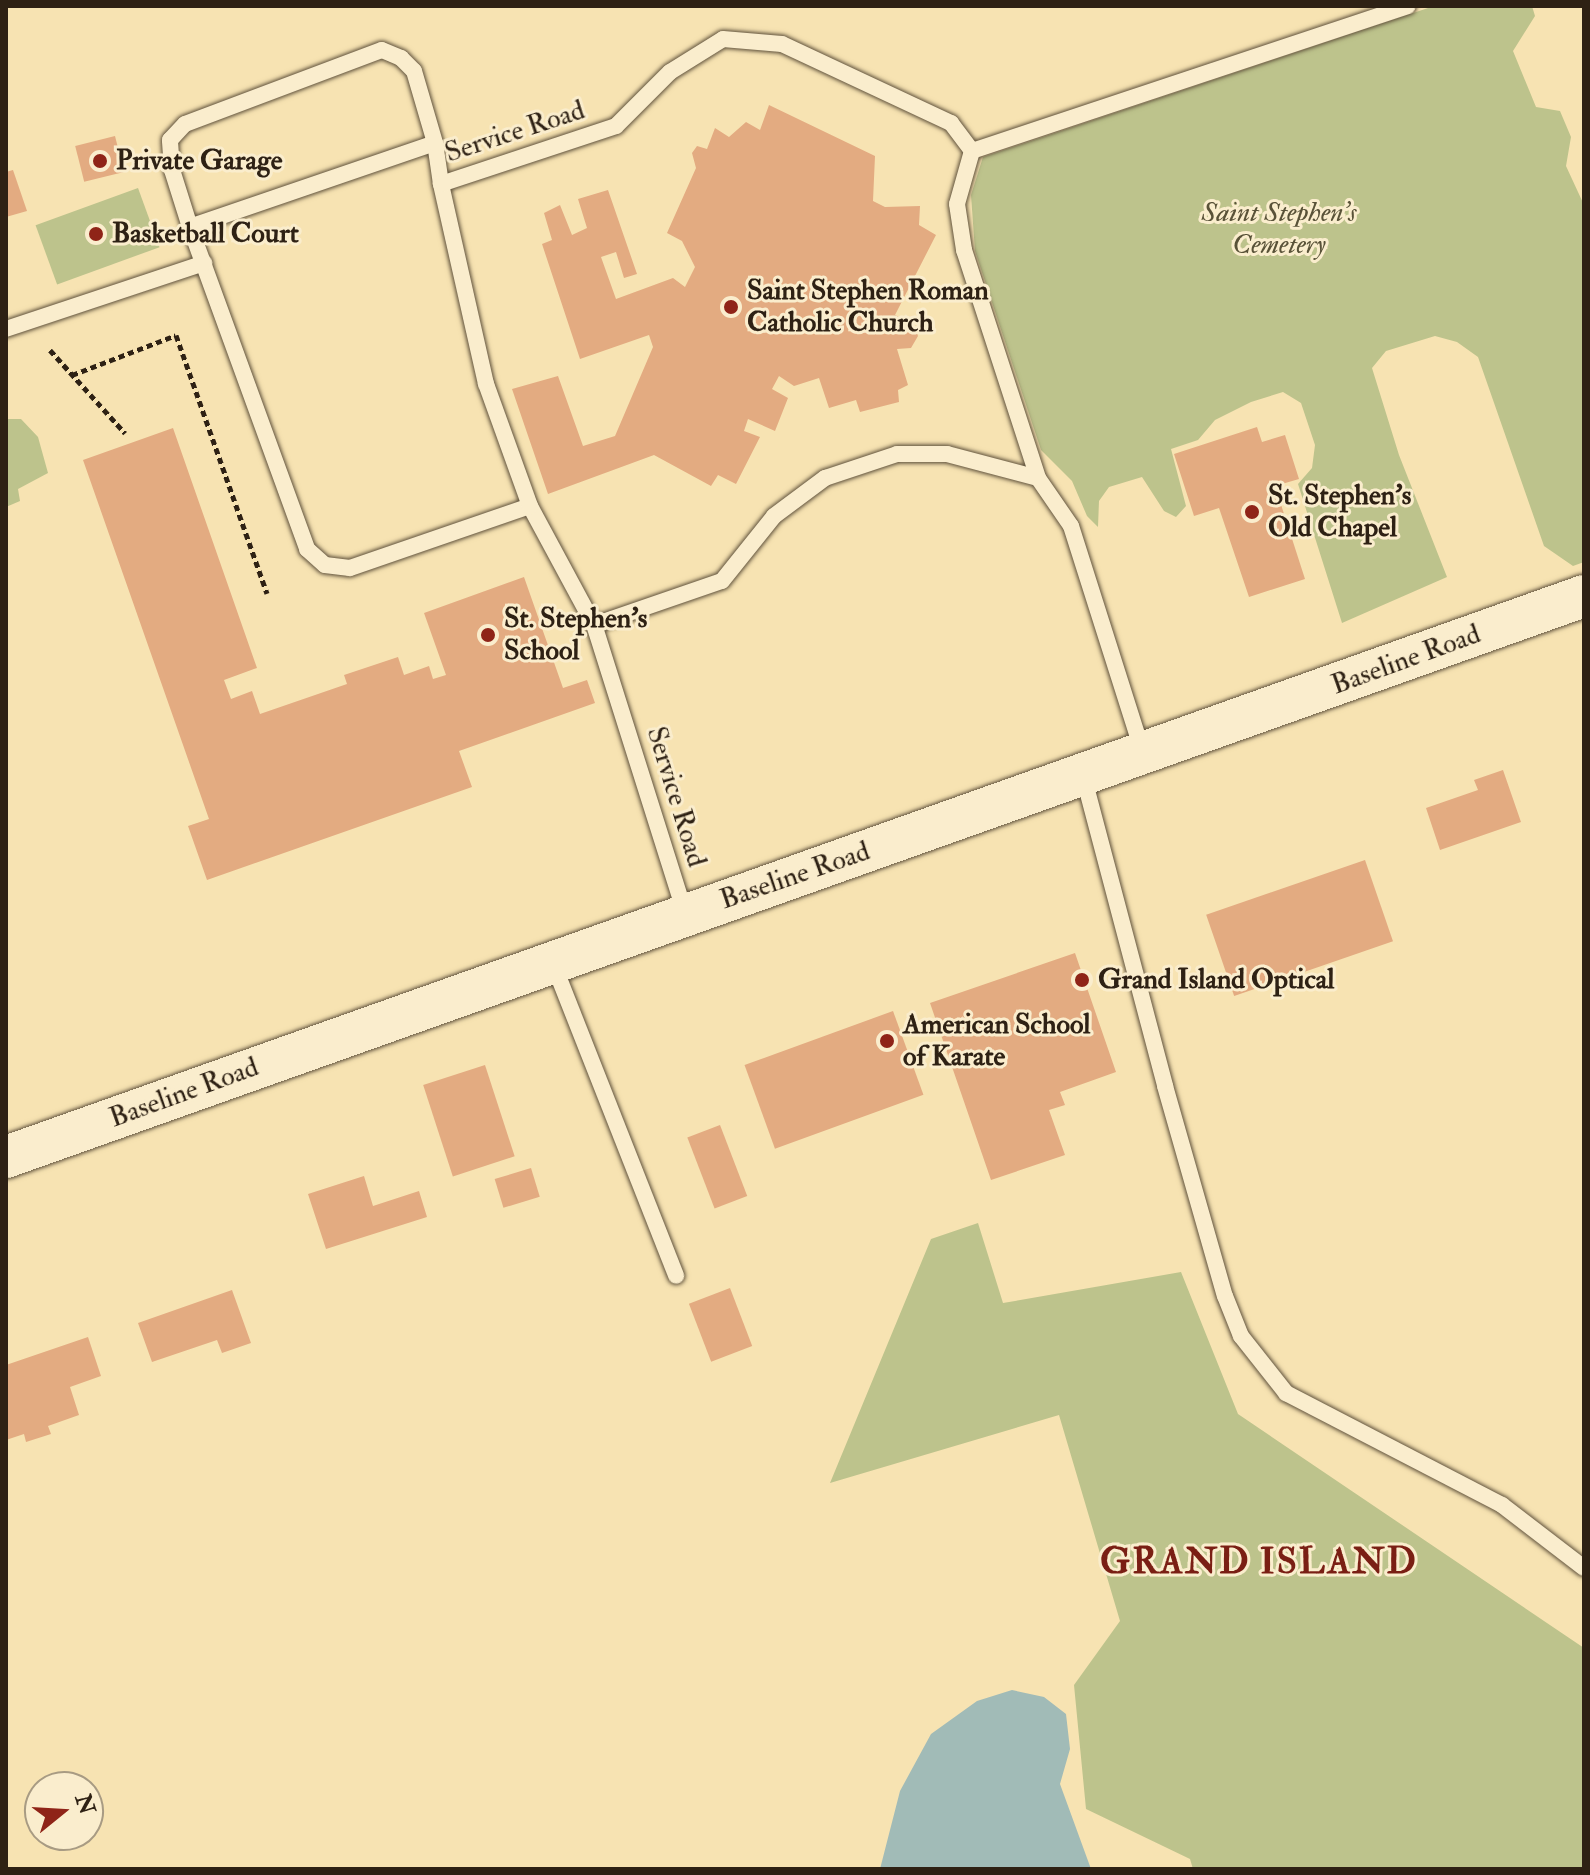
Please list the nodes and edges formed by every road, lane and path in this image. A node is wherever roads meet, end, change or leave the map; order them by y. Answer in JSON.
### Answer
{"nodes":[{"id":1,"x":1407,"y":6,"type":"edge"},
{"id":2,"x":435,"y":143,"type":"junction"},
{"id":3,"x":972,"y":151,"type":"junction"},
{"id":4,"x":441,"y":184,"type":"junction"},
{"id":5,"x":190,"y":227,"type":"junction"},
{"id":6,"x":204,"y":263,"type":"junction"},
{"id":7,"x":6,"y":329,"type":"edge"},
{"id":8,"x":50,"y":350,"type":"dead end"},
{"id":9,"x":72,"y":375,"type":"junction"},
{"id":10,"x":125,"y":433,"type":"dead end"},
{"id":11,"x":1038,"y":478,"type":"junction"},
{"id":12,"x":530,"y":506,"type":"junction"},
{"id":13,"x":267,"y":593,"type":"dead end"},
{"id":14,"x":1584,"y":596,"type":"edge"},
{"id":15,"x":594,"y":625,"type":"junction"},
{"id":16,"x":1143,"y":754,"type":"junction"},
{"id":17,"x":1083,"y":775,"type":"junction"},
{"id":18,"x":685,"y":915,"type":"junction"},
{"id":19,"x":552,"y":961,"type":"junction"},
{"id":20,"x":6,"y":1157,"type":"edge"},
{"id":21,"x":676,"y":1276,"type":"dead end"},
{"id":22,"x":1584,"y":1568,"type":"edge"}],
"edges":[{"from":1,"to":3,"type":"lane"},
{"from":2,"to":4,"type":"lane"},
{"from":2,"to":5,"type":"lane"},
{"from":2,"to":5,"type":"lane"},
{"from":3,"to":4,"type":"lane","name":"Service Road"},
{"from":3,"to":11,"type":"lane"},
{"from":4,"to":12,"type":"lane","name":"Service Road"},
{"from":5,"to":6,"type":"lane"},
{"from":6,"to":7,"type":"lane"},
{"from":6,"to":12,"type":"lane"},
{"from":8,"to":9,"type":"path"},
{"from":9,"to":10,"type":"path"},
{"from":9,"to":13,"type":"path"},
{"from":11,"to":15,"type":"lane"},
{"from":11,"to":16,"type":"lane"},
{"from":12,"to":15,"type":"lane","name":"Service Road"},
{"from":14,"to":16,"type":"street","name":"Baseline Road"},
{"from":15,"to":18,"type":"lane","name":"Service Road"},
{"from":16,"to":17,"type":"street","name":"Baseline Road"},
{"from":17,"to":18,"type":"street","name":"Baseline Road"},
{"from":17,"to":22,"type":"lane"},
{"from":18,"to":19,"type":"street","name":"Baseline Road"},
{"from":19,"to":20,"type":"street","name":"Baseline Road"},
{"from":19,"to":21,"type":"lane"}]}
